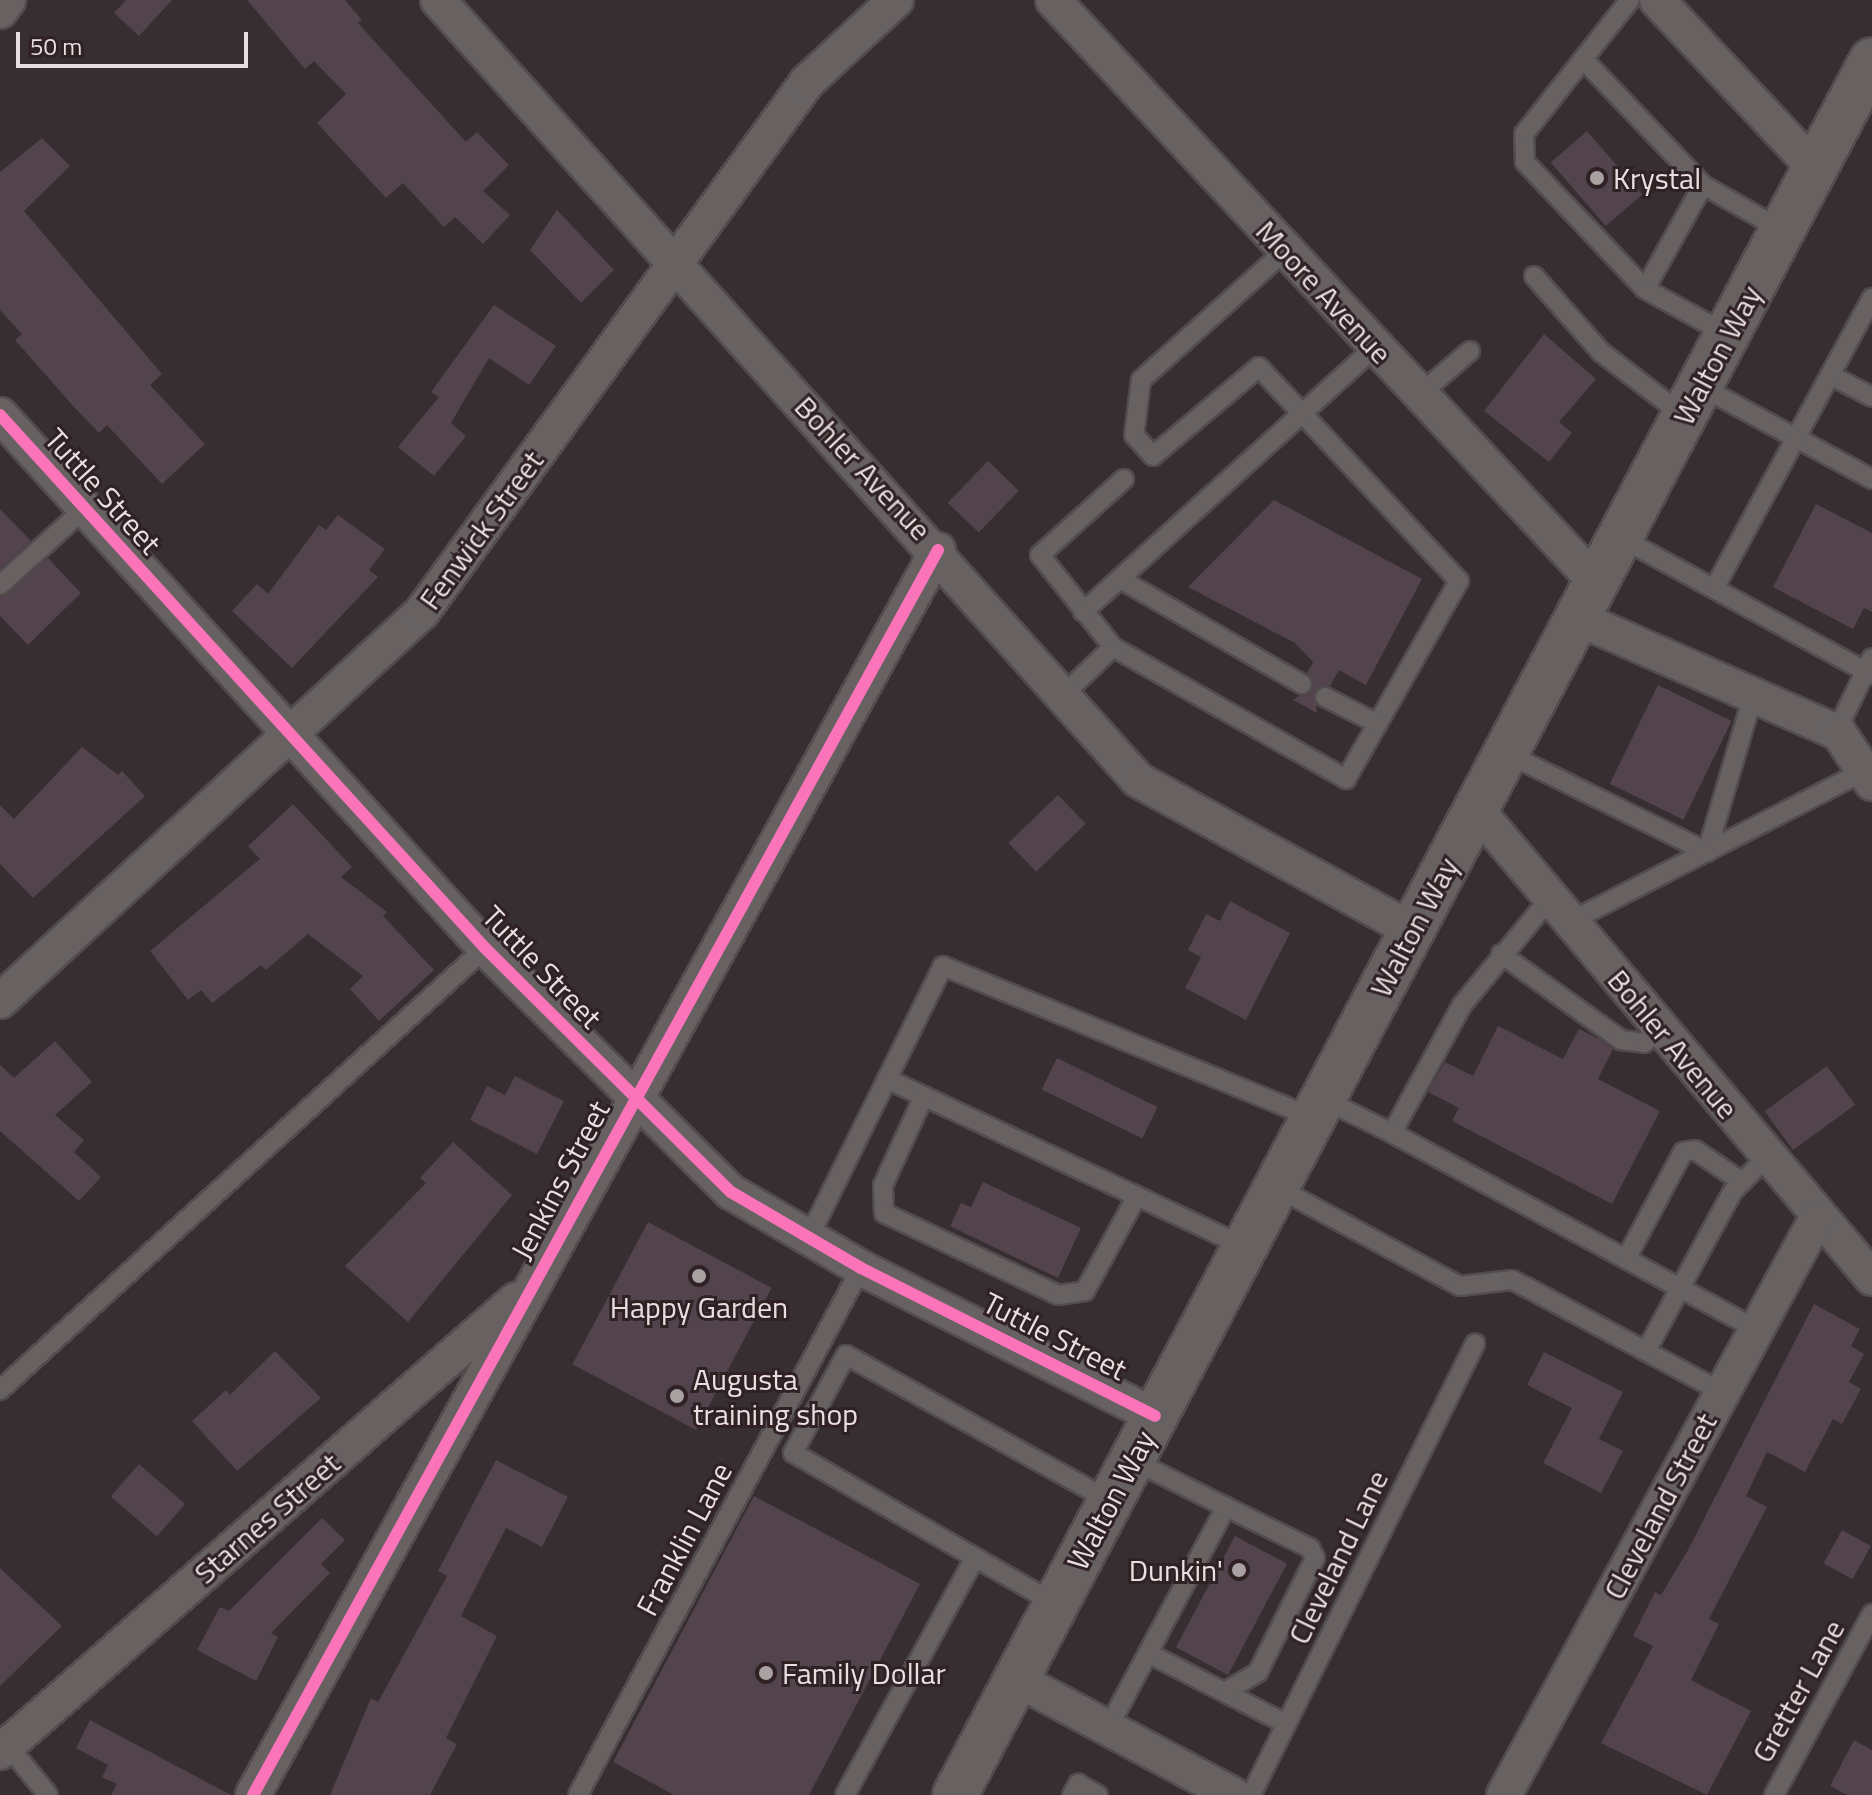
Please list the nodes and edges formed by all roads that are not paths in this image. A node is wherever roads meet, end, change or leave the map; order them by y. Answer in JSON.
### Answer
{"nodes":[{"id":1,"x":8,"y":0,"type":"edge"},
{"id":2,"x":438,"y":0,"type":"edge"},
{"id":3,"x":896,"y":0,"type":"edge"},
{"id":4,"x":1053,"y":0,"type":"edge"},
{"id":5,"x":1630,"y":0,"type":"edge"},
{"id":6,"x":1669,"y":4,"type":"edge"},
{"id":7,"x":0,"y":11,"type":"edge"},
{"id":8,"x":1583,"y":59,"type":"junction"},
{"id":9,"x":1872,"y":60,"type":"edge"},
{"id":10,"x":1815,"y":168,"type":"junction"},
{"id":11,"x":1703,"y":185,"type":"junction"},
{"id":12,"x":1782,"y":230,"type":"junction"},
{"id":13,"x":1285,"y":251,"type":"junction"},
{"id":14,"x":675,"y":264,"type":"junction"},
{"id":15,"x":1534,"y":276,"type":"dead end"},
{"id":16,"x":1645,"y":289,"type":"junction"},
{"id":17,"x":1872,"y":298,"type":"edge"},
{"id":18,"x":1727,"y":334,"type":"junction"},
{"id":19,"x":1376,"y":346,"type":"junction"},
{"id":20,"x":1470,"y":351,"type":"dead end"},
{"id":21,"x":1830,"y":375,"type":"junction"},
{"id":22,"x":1420,"y":394,"type":"junction"},
{"id":23,"x":1872,"y":397,"type":"edge"},
{"id":24,"x":1692,"y":401,"type":"junction"},
{"id":25,"x":1306,"y":410,"type":"junction"},
{"id":26,"x":0,"y":415,"type":"edge"},
{"id":27,"x":1795,"y":438,"type":"junction"},
{"id":28,"x":1124,"y":479,"type":"dead end"},
{"id":29,"x":1872,"y":479,"type":"edge"},
{"id":30,"x":83,"y":510,"type":"junction"},
{"id":31,"x":1621,"y":538,"type":"junction"},
{"id":32,"x":938,"y":550,"type":"junction"},
{"id":33,"x":1120,"y":579,"type":"junction"},
{"id":34,"x":0,"y":585,"type":"edge"},
{"id":35,"x":1715,"y":587,"type":"junction"},
{"id":36,"x":1586,"y":600,"type":"junction"},
{"id":37,"x":1083,"y":612,"type":"junction"},
{"id":38,"x":1113,"y":647,"type":"junction"},
{"id":39,"x":1870,"y":668,"type":"edge"},
{"id":40,"x":1302,"y":684,"type":"dead end"},
{"id":41,"x":1064,"y":694,"type":"junction"},
{"id":42,"x":1753,"y":696,"type":"junction"},
{"id":43,"x":1325,"y":697,"type":"dead end"},
{"id":44,"x":1378,"y":724,"type":"junction"},
{"id":45,"x":1836,"y":732,"type":"junction"},
{"id":46,"x":293,"y":733,"type":"junction"},
{"id":47,"x":1506,"y":753,"type":"junction"},
{"id":48,"x":1868,"y":777,"type":"edge"},
{"id":49,"x":1476,"y":809,"type":"junction"},
{"id":50,"x":1707,"y":852,"type":"junction"},
{"id":51,"x":1561,"y":909,"type":"junction"},
{"id":52,"x":1412,"y":930,"type":"junction"},
{"id":53,"x":485,"y":948,"type":"junction"},
{"id":54,"x":1501,"y":954,"type":"junction"},
{"id":55,"x":0,"y":1001,"type":"edge"},
{"id":56,"x":1661,"y":1028,"type":"junction"},
{"id":57,"x":887,"y":1079,"type":"junction"},
{"id":58,"x":924,"y":1096,"type":"junction"},
{"id":59,"x":633,"y":1099,"type":"junction"},
{"id":60,"x":1318,"y":1108,"type":"junction"},
{"id":61,"x":1392,"y":1133,"type":"junction"},
{"id":62,"x":1767,"y":1157,"type":"junction"},
{"id":63,"x":1742,"y":1182,"type":"junction"},
{"id":64,"x":1276,"y":1187,"type":"junction"},
{"id":65,"x":1137,"y":1196,"type":"junction"},
{"id":66,"x":1817,"y":1218,"type":"junction"},
{"id":67,"x":809,"y":1237,"type":"junction"},
{"id":68,"x":1245,"y":1247,"type":"junction"},
{"id":69,"x":1626,"y":1259,"type":"junction"},
{"id":70,"x":861,"y":1268,"type":"junction"},
{"id":71,"x":1872,"y":1278,"type":"edge"},
{"id":72,"x":534,"y":1284,"type":"junction"},
{"id":73,"x":1680,"y":1288,"type":"junction"},
{"id":74,"x":1756,"y":1329,"type":"junction"},
{"id":75,"x":1475,"y":1344,"type":"dead end"},
{"id":76,"x":1646,"y":1351,"type":"junction"},
{"id":77,"x":0,"y":1390,"type":"edge"},
{"id":78,"x":1722,"y":1392,"type":"junction"},
{"id":79,"x":1155,"y":1416,"type":"junction"},
{"id":80,"x":1132,"y":1460,"type":"junction"},
{"id":81,"x":1111,"y":1501,"type":"junction"},
{"id":82,"x":1226,"y":1507,"type":"junction"},
{"id":83,"x":974,"y":1559,"type":"junction"},
{"id":84,"x":1056,"y":1604,"type":"junction"},
{"id":85,"x":1872,"y":1614,"type":"edge"},
{"id":86,"x":1148,"y":1653,"type":"junction"},
{"id":87,"x":1016,"y":1679,"type":"junction"},
{"id":88,"x":1225,"y":1692,"type":"junction"},
{"id":89,"x":1286,"y":1724,"type":"junction"},
{"id":90,"x":1108,"y":1728,"type":"junction"},
{"id":91,"x":2,"y":1745,"type":"edge"},
{"id":92,"x":848,"y":1794,"type":"edge"},
{"id":93,"x":48,"y":1795,"type":"edge"},
{"id":94,"x":253,"y":1795,"type":"edge"},
{"id":95,"x":578,"y":1795,"type":"edge"},
{"id":96,"x":955,"y":1795,"type":"edge"},
{"id":97,"x":1072,"y":1795,"type":"edge"},
{"id":98,"x":1098,"y":1795,"type":"edge"},
{"id":99,"x":1233,"y":1795,"type":"edge"},
{"id":100,"x":1251,"y":1795,"type":"edge"},
{"id":101,"x":1504,"y":1795,"type":"edge"},
{"id":102,"x":1774,"y":1795,"type":"edge"}],
"edges":[{"from":1,"to":7,"type":"street"},
{"from":2,"to":14,"type":"street","name":"Bohler Avenue"},
{"from":3,"to":14,"type":"street","name":"Fenwick Street"},
{"from":4,"to":13,"type":"street","name":"Moore Avenue"},
{"from":5,"to":8,"type":"lane"},
{"from":6,"to":10,"type":"street"},
{"from":8,"to":11,"type":"lane"},
{"from":8,"to":16,"type":"lane"},
{"from":9,"to":10,"type":"main road","name":"Walton Way"},
{"from":10,"to":12,"type":"main road","name":"Walton Way"},
{"from":11,"to":12,"type":"lane"},
{"from":11,"to":16,"type":"lane"},
{"from":12,"to":18,"type":"main road","name":"Walton Way"},
{"from":13,"to":19,"type":"street","name":"Moore Avenue"},
{"from":13,"to":25,"type":"lane"},
{"from":14,"to":32,"type":"street","name":"Bohler Avenue"},
{"from":14,"to":46,"type":"street","name":"Fenwick Street"},
{"from":15,"to":24,"type":"lane"},
{"from":16,"to":18,"type":"lane"},
{"from":17,"to":21,"type":"lane"},
{"from":18,"to":24,"type":"main road","name":"Walton Way"},
{"from":19,"to":22,"type":"street","name":"Moore Avenue"},
{"from":19,"to":25,"type":"lane"},
{"from":20,"to":22,"type":"lane"},
{"from":21,"to":23,"type":"lane"},
{"from":21,"to":27,"type":"lane"},
{"from":22,"to":36,"type":"street","name":"Moore Avenue"},
{"from":24,"to":27,"type":"lane"},
{"from":24,"to":31,"type":"main road","name":"Walton Way"},
{"from":25,"to":33,"type":"lane"},
{"from":25,"to":44,"type":"lane"},
{"from":26,"to":30,"type":"street","name":"Tuttle Street"},
{"from":27,"to":29,"type":"lane"},
{"from":27,"to":35,"type":"lane"},
{"from":28,"to":37,"type":"lane"},
{"from":30,"to":34,"type":"lane"},
{"from":30,"to":46,"type":"street","name":"Tuttle Street"},
{"from":31,"to":35,"type":"lane"},
{"from":31,"to":36,"type":"main road","name":"Walton Way"},
{"from":32,"to":41,"type":"street","name":"Bohler Avenue"},
{"from":32,"to":59,"type":"street","name":"Jenkins Street"},
{"from":33,"to":37,"type":"lane"},
{"from":33,"to":40,"type":"lane"},
{"from":35,"to":39,"type":"lane"},
{"from":36,"to":42,"type":"street","name":"Moore Avenue"},
{"from":36,"to":47,"type":"main road","name":"Walton Way"},
{"from":37,"to":38,"type":"lane"},
{"from":38,"to":41,"type":"lane"},
{"from":38,"to":44,"type":"lane"},
{"from":39,"to":45,"type":"lane"},
{"from":41,"to":52,"type":"street","name":"Bohler Avenue"},
{"from":42,"to":45,"type":"street","name":"Moore Avenue"},
{"from":42,"to":50,"type":"lane"},
{"from":43,"to":44,"type":"lane"},
{"from":45,"to":48,"type":"street"},
{"from":46,"to":53,"type":"street","name":"Tuttle Street"},
{"from":46,"to":55,"type":"street","name":"Fenwick Street"},
{"from":47,"to":49,"type":"main road","name":"Walton Way"},
{"from":47,"to":50,"type":"lane"},
{"from":48,"to":50,"type":"lane"},
{"from":49,"to":51,"type":"street","name":"Bohler Avenue"},
{"from":49,"to":52,"type":"main road","name":"Walton Way"},
{"from":50,"to":51,"type":"lane"},
{"from":51,"to":54,"type":"lane"},
{"from":51,"to":56,"type":"street","name":"Bohler Avenue"},
{"from":52,"to":60,"type":"main road","name":"Walton Way"},
{"from":53,"to":59,"type":"street","name":"Tuttle Street"},
{"from":53,"to":77,"type":"lane"},
{"from":54,"to":56,"type":"lane"},
{"from":54,"to":61,"type":"lane"},
{"from":56,"to":62,"type":"street","name":"Bohler Avenue"},
{"from":57,"to":58,"type":"lane"},
{"from":57,"to":60,"type":"lane"},
{"from":57,"to":67,"type":"lane"},
{"from":58,"to":65,"type":"lane"},
{"from":58,"to":65,"type":"lane"},
{"from":59,"to":67,"type":"street","name":"Tuttle Street"},
{"from":59,"to":72,"type":"street","name":"Jenkins Street"},
{"from":60,"to":61,"type":"lane"},
{"from":60,"to":64,"type":"main road","name":"Walton Way"},
{"from":61,"to":69,"type":"lane"},
{"from":62,"to":63,"type":"lane"},
{"from":62,"to":66,"type":"street","name":"Bohler Avenue"},
{"from":63,"to":69,"type":"lane"},
{"from":63,"to":73,"type":"lane"},
{"from":64,"to":68,"type":"main road","name":"Walton Way"},
{"from":64,"to":76,"type":"lane"},
{"from":65,"to":68,"type":"lane"},
{"from":66,"to":71,"type":"street","name":"Bohler Avenue"},
{"from":66,"to":74,"type":"street","name":"Cleveland Street"},
{"from":67,"to":70,"type":"street","name":"Tuttle Street"},
{"from":68,"to":79,"type":"main road","name":"Walton Way"},
{"from":69,"to":73,"type":"lane"},
{"from":70,"to":79,"type":"street","name":"Tuttle Street"},
{"from":70,"to":95,"type":"lane","name":"Franklin Lane"},
{"from":72,"to":91,"type":"street","name":"Starnes Street"},
{"from":72,"to":94,"type":"street","name":"Jenkins Street"},
{"from":73,"to":74,"type":"lane"},
{"from":73,"to":76,"type":"lane"},
{"from":74,"to":78,"type":"street","name":"Cleveland Street"},
{"from":75,"to":89,"type":"lane","name":"Cleveland Lane"},
{"from":76,"to":78,"type":"lane"},
{"from":78,"to":101,"type":"street","name":"Cleveland Street"},
{"from":79,"to":80,"type":"main road","name":"Walton Way"},
{"from":80,"to":81,"type":"main road","name":"Walton Way"},
{"from":80,"to":82,"type":"lane"},
{"from":81,"to":83,"type":"lane"},
{"from":81,"to":84,"type":"main road","name":"Walton Way"},
{"from":82,"to":86,"type":"lane"},
{"from":82,"to":88,"type":"lane"},
{"from":83,"to":84,"type":"lane"},
{"from":83,"to":92,"type":"lane"},
{"from":84,"to":87,"type":"main road","name":"Walton Way"},
{"from":85,"to":102,"type":"lane","name":"Gretter Lane"},
{"from":86,"to":88,"type":"lane"},
{"from":86,"to":90,"type":"lane"},
{"from":87,"to":90,"type":"street"},
{"from":87,"to":96,"type":"main road","name":"Walton Way"},
{"from":88,"to":89,"type":"lane"},
{"from":89,"to":100,"type":"lane","name":"Cleveland Lane"},
{"from":90,"to":99,"type":"street"},
{"from":91,"to":93,"type":"lane"},
{"from":97,"to":98,"type":"lane"}]}
